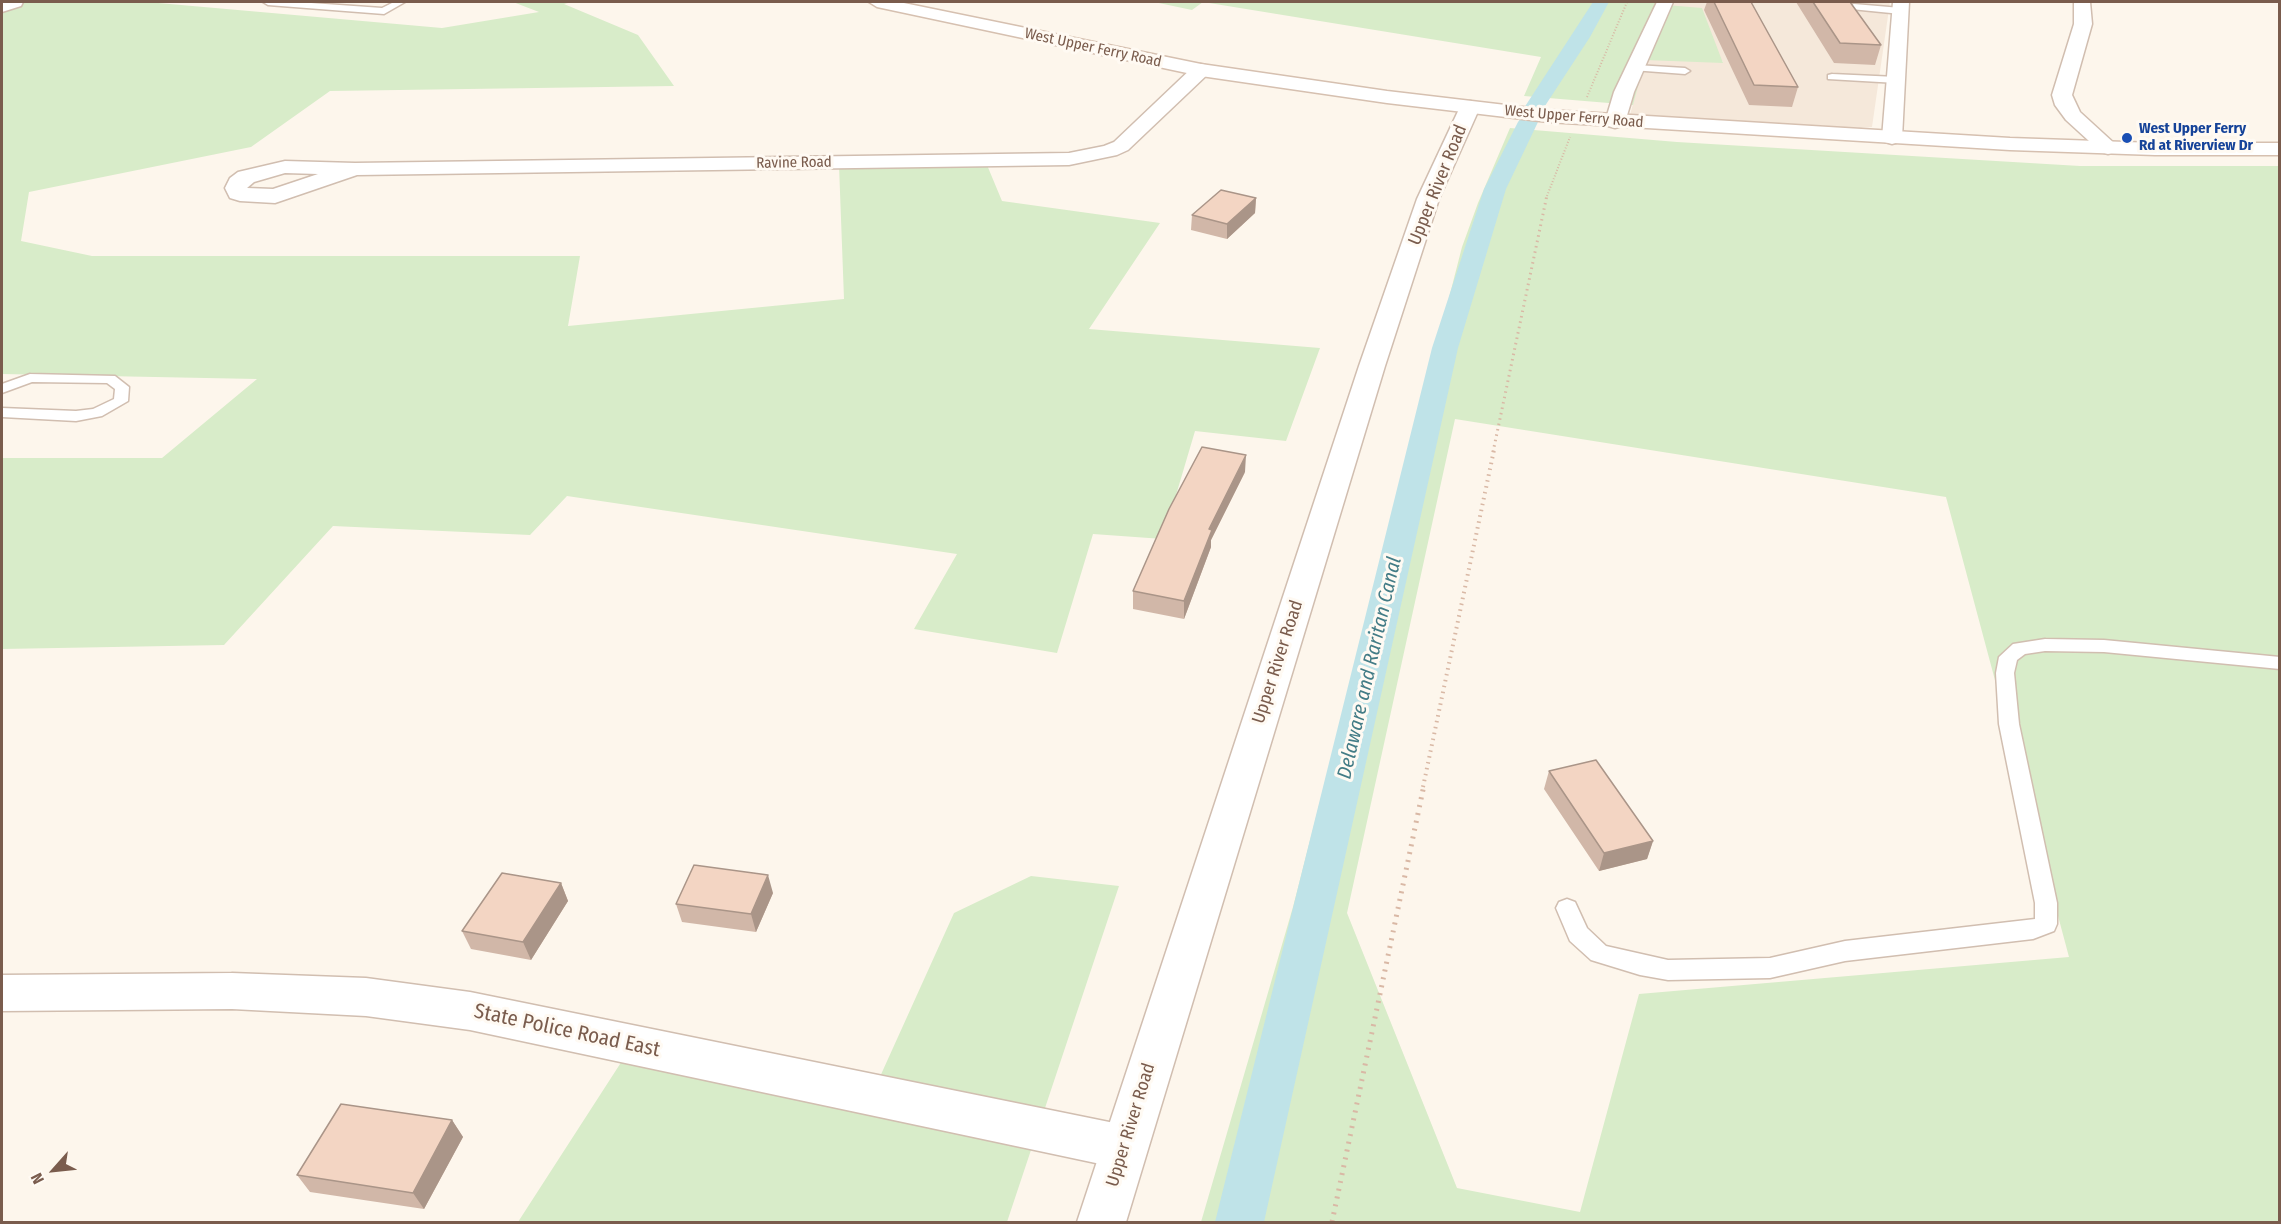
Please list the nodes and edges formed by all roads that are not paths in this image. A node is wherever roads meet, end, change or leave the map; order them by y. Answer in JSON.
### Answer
{"nodes":[{"id":1,"x":15,"y":2,"type":"edge"},
{"id":2,"x":268,"y":2,"type":"edge"},
{"id":3,"x":400,"y":2,"type":"edge"},
{"id":4,"x":877,"y":2,"type":"edge"},
{"id":5,"x":1665,"y":2,"type":"edge"},
{"id":6,"x":2082,"y":2,"type":"edge"},
{"id":7,"x":301,"y":3,"type":"edge"},
{"id":8,"x":1901,"y":6,"type":"edge"},
{"id":9,"x":1854,"y":7,"type":"edge"},
{"id":10,"x":2,"y":8,"type":"edge"},
{"id":11,"x":1636,"y":68,"type":"junction"},
{"id":12,"x":1201,"y":70,"type":"junction"},
{"id":13,"x":1686,"y":71,"type":"dead end"},
{"id":14,"x":1832,"y":77,"type":"dead end"},
{"id":15,"x":1897,"y":80,"type":"junction"},
{"id":16,"x":1470,"y":107,"type":"junction"},
{"id":17,"x":1615,"y":122,"type":"junction"},
{"id":18,"x":1892,"y":138,"type":"junction"},
{"id":19,"x":2108,"y":148,"type":"junction"},
{"id":20,"x":2280,"y":149,"type":"edge"},
{"id":21,"x":355,"y":169,"type":"dead end"},
{"id":22,"x":2,"y":389,"type":"edge"},
{"id":23,"x":2,"y":412,"type":"edge"},
{"id":24,"x":2280,"y":663,"type":"edge"},
{"id":25,"x":1567,"y":908,"type":"dead end"},
{"id":26,"x":2,"y":993,"type":"edge"},
{"id":27,"x":1124,"y":1146,"type":"junction"},
{"id":28,"x":1101,"y":1222,"type":"edge"}],
"edges":[{"from":1,"to":10,"type":"street"},
{"from":2,"to":7,"type":"lane"},
{"from":3,"to":7,"type":"lane"},
{"from":4,"to":12,"type":"street","name":"West Upper Ferry Road"},
{"from":5,"to":11,"type":"street"},
{"from":6,"to":19,"type":"street"},
{"from":8,"to":9,"type":"lane"},
{"from":8,"to":15,"type":"street"},
{"from":11,"to":13,"type":"lane"},
{"from":11,"to":17,"type":"street"},
{"from":12,"to":16,"type":"street","name":"West Upper Ferry Road"},
{"from":12,"to":21,"type":"street","name":"Ravine Road"},
{"from":14,"to":15,"type":"lane"},
{"from":15,"to":18,"type":"street"},
{"from":16,"to":17,"type":"street","name":"West Upper Ferry Road"},
{"from":16,"to":27,"type":"street","name":"Upper River Road"},
{"from":17,"to":18,"type":"street","name":"West Upper Ferry Road"},
{"from":18,"to":19,"type":"street","name":"West Upper Ferry Road"},
{"from":19,"to":20,"type":"street","name":"West Upper Ferry Road"},
{"from":22,"to":23,"type":"lane"},
{"from":24,"to":25,"type":"lane"},
{"from":26,"to":27,"type":"street","name":"State Police Road East"},
{"from":27,"to":28,"type":"street","name":"Upper River Road"}]}
